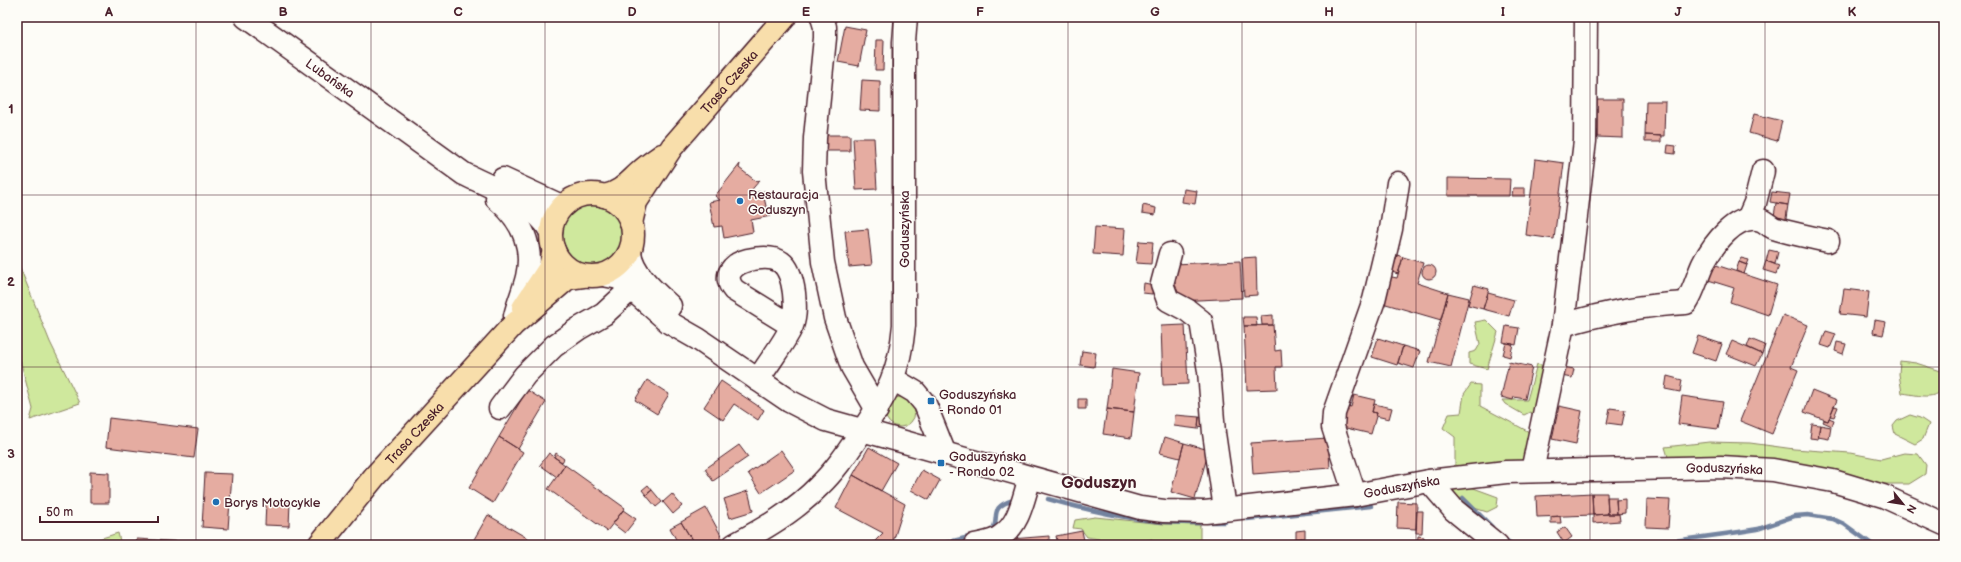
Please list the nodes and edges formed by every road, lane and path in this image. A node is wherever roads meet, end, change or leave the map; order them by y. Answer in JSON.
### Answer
{"nodes":[{"id":1,"x":246,"y":17,"type":"edge"},
{"id":2,"x":785,"y":17,"type":"edge"},
{"id":3,"x":822,"y":17,"type":"edge"},
{"id":4,"x":906,"y":17,"type":"edge"},
{"id":5,"x":1586,"y":17,"type":"edge"},
{"id":6,"x":416,"y":138,"type":"junction"},
{"id":7,"x":672,"y":147,"type":"junction"},
{"id":8,"x":1763,"y":171,"type":"dead end"},
{"id":9,"x":464,"y":174,"type":"junction"},
{"id":10,"x":1398,"y":183,"type":"dead end"},
{"id":11,"x":604,"y":196,"type":"junction"},
{"id":12,"x":564,"y":205,"type":"junction"},
{"id":13,"x":1748,"y":219,"type":"junction"},
{"id":14,"x":632,"y":223,"type":"junction"},
{"id":15,"x":552,"y":241,"type":"junction"},
{"id":16,"x":1828,"y":241,"type":"dead end"},
{"id":17,"x":630,"y":252,"type":"junction"},
{"id":18,"x":1170,"y":254,"type":"dead end"},
{"id":19,"x":593,"y":275,"type":"junction"},
{"id":20,"x":632,"y":288,"type":"junction"},
{"id":21,"x":513,"y":325,"type":"junction"},
{"id":22,"x":1563,"y":325,"type":"junction"},
{"id":23,"x":792,"y":326,"type":"dead end"},
{"id":24,"x":698,"y":339,"type":"junction"},
{"id":25,"x":893,"y":378,"type":"junction"},
{"id":26,"x":758,"y":380,"type":"junction"},
{"id":27,"x":500,"y":408,"type":"dead end"},
{"id":28,"x":877,"y":410,"type":"junction"},
{"id":29,"x":862,"y":431,"type":"junction"},
{"id":30,"x":946,"y":454,"type":"junction"},
{"id":31,"x":1532,"y":471,"type":"junction"},
{"id":32,"x":1030,"y":478,"type":"junction"},
{"id":33,"x":1429,"y":481,"type":"junction"},
{"id":34,"x":1355,"y":495,"type":"junction"},
{"id":35,"x":1225,"y":509,"type":"junction"},
{"id":36,"x":1944,"y":524,"type":"edge"},
{"id":37,"x":746,"y":542,"type":"edge"},
{"id":38,"x":319,"y":545,"type":"edge"},
{"id":39,"x":975,"y":545,"type":"edge"},
{"id":40,"x":1497,"y":545,"type":"edge"}],
"edges":[{"from":1,"to":6,"type":"street","name":"Lubańska"},
{"from":2,"to":7,"type":"main road","name":"Trasa Czeska"},
{"from":3,"to":28,"type":"street"},
{"from":4,"to":25,"type":"street","name":"Goduszyńska"},
{"from":5,"to":22,"type":"street"},
{"from":6,"to":9,"type":"street","name":"Lubańska"},
{"from":6,"to":12,"type":"street","name":"Lubańska"},
{"from":7,"to":11,"type":"main road","name":"Trasa Czeska"},
{"from":7,"to":14,"type":"main road","name":"Trasa Czeska"},
{"from":8,"to":13,"type":"street"},
{"from":9,"to":15,"type":"street","name":"Lubańska"},
{"from":9,"to":21,"type":"street"},
{"from":10,"to":34,"type":"street"},
{"from":11,"to":12,"type":"main road"},
{"from":11,"to":14,"type":"main road"},
{"from":12,"to":15,"type":"main road"},
{"from":13,"to":16,"type":"street"},
{"from":13,"to":22,"type":"street"},
{"from":14,"to":17,"type":"main road"},
{"from":15,"to":19,"type":"main road"},
{"from":15,"to":21,"type":"main road","name":"Trasa Czeska"},
{"from":17,"to":19,"type":"main road"},
{"from":17,"to":24,"type":"street","name":"Goduszyńska"},
{"from":18,"to":35,"type":"street"},
{"from":19,"to":20,"type":"street","name":"Goduszyńska"},
{"from":19,"to":21,"type":"main road","name":"Trasa Czeska"},
{"from":20,"to":24,"type":"street","name":"Goduszyńska"},
{"from":20,"to":27,"type":"street"},
{"from":21,"to":38,"type":"main road","name":"Trasa Czeska"},
{"from":22,"to":31,"type":"street"},
{"from":23,"to":26,"type":"street"},
{"from":24,"to":26,"type":"street","name":"Goduszyńska"},
{"from":25,"to":28,"type":"street","name":"Goduszyńska"},
{"from":25,"to":30,"type":"street"},
{"from":26,"to":29,"type":"street","name":"Goduszyńska"},
{"from":28,"to":29,"type":"street","name":"Goduszyńska"},
{"from":29,"to":30,"type":"street","name":"Goduszyńska"},
{"from":29,"to":37,"type":"street","name":"Goduszyńska"},
{"from":30,"to":32,"type":"street","name":"Goduszyńska"},
{"from":31,"to":33,"type":"street","name":"Goduszyńska"},
{"from":31,"to":36,"type":"street","name":"Goduszyńska"},
{"from":32,"to":35,"type":"street","name":"Goduszyńska"},
{"from":32,"to":39,"type":"street"},
{"from":33,"to":34,"type":"street","name":"Goduszyńska"},
{"from":33,"to":40,"type":"street"},
{"from":34,"to":35,"type":"street","name":"Goduszyńska"}]}
